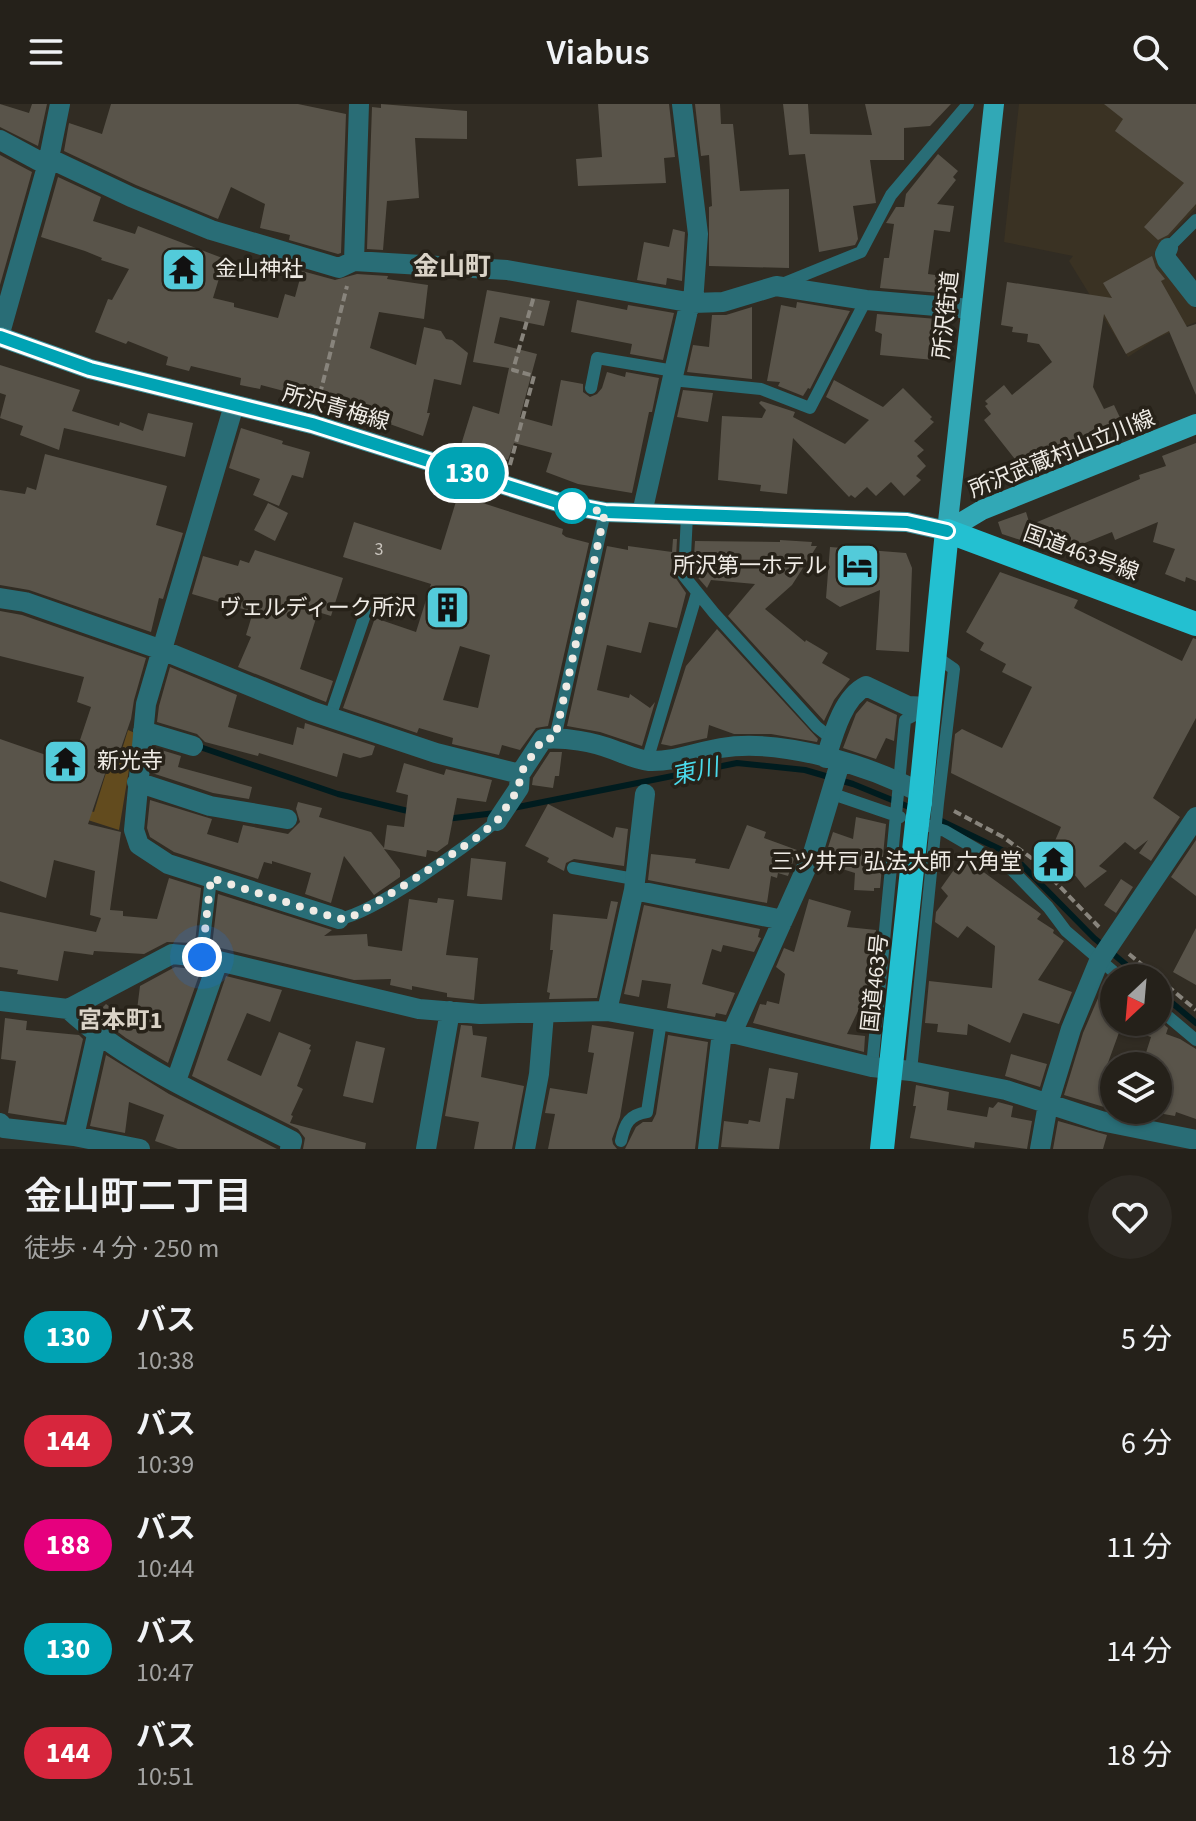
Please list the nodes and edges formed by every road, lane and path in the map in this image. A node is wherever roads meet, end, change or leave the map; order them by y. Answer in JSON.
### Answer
{"nodes":[{"id":1,"x":60,"y":104,"type":"edge"},
{"id":2,"x":359,"y":104,"type":"edge"},
{"id":3,"x":682,"y":104,"type":"edge"},
{"id":4,"x":968,"y":104,"type":"edge"},
{"id":5,"x":994,"y":104,"type":"edge"},
{"id":6,"x":0,"y":140,"type":"edge"},
{"id":7,"x":48,"y":163,"type":"junction"},
{"id":8,"x":1196,"y":220,"type":"edge"},
{"id":9,"x":1168,"y":248,"type":"joint"},
{"id":10,"x":354,"y":261,"type":"junction"},
{"id":11,"x":540,"y":276,"type":"junction"},
{"id":12,"x":776,"y":286,"type":"junction"},
{"id":13,"x":1196,"y":297,"type":"edge"},
{"id":14,"x":866,"y":300,"type":"junction"},
{"id":15,"x":693,"y":303,"type":"junction"},
{"id":16,"x":971,"y":309,"type":"junction"},
{"id":17,"x":0,"y":335,"type":"edge"},
{"id":18,"x":673,"y":375,"type":"junction"},
{"id":19,"x":591,"y":388,"type":"dead end"},
{"id":20,"x":234,"y":405,"type":"junction"},
{"id":21,"x":312,"y":424,"type":"junction"},
{"id":22,"x":1196,"y":424,"type":"edge"},
{"id":23,"x":510,"y":468,"type":"dead end"},
{"id":24,"x":605,"y":512,"type":"junction"},
{"id":25,"x":642,"y":513,"type":"junction"},
{"id":26,"x":687,"y":515,"type":"junction"},
{"id":27,"x":947,"y":531,"type":"junction"},
{"id":28,"x":697,"y":593,"type":"junction"},
{"id":29,"x":0,"y":598,"type":"edge"},
{"id":30,"x":367,"y":609,"type":"dead end"},
{"id":31,"x":1196,"y":624,"type":"edge"},
{"id":32,"x":162,"y":650,"type":"junction"},
{"id":33,"x":935,"y":656,"type":"junction"},
{"id":34,"x":929,"y":707,"type":"junction"},
{"id":35,"x":330,"y":717,"type":"junction"},
{"id":36,"x":143,"y":729,"type":"junction"},
{"id":37,"x":555,"y":738,"type":"junction"},
{"id":38,"x":193,"y":746,"type":"dead end"},
{"id":39,"x":833,"y":753,"type":"junction"},
{"id":40,"x":647,"y":761,"type":"junction"},
{"id":41,"x":520,"y":781,"type":"junction"},
{"id":42,"x":137,"y":782,"type":"junction"},
{"id":43,"x":898,"y":783,"type":"junction"},
{"id":44,"x":830,"y":791,"type":"junction"},
{"id":45,"x":645,"y":794,"type":"dead end"},
{"id":46,"x":918,"y":812,"type":"junction"},
{"id":47,"x":1196,"y":817,"type":"edge"},
{"id":48,"x":287,"y":819,"type":"dead end"},
{"id":49,"x":497,"y":821,"type":"joint"},
{"id":50,"x":573,"y":868,"type":"dead end"},
{"id":51,"x":211,"y":878,"type":"junction"},
{"id":52,"x":634,"y":884,"type":"junction"},
{"id":53,"x":339,"y":919,"type":"joint"},
{"id":54,"x":783,"y":920,"type":"junction"},
{"id":55,"x":1103,"y":954,"type":"junction"},
{"id":56,"x":210,"y":959,"type":"junction"},
{"id":57,"x":1110,"y":964,"type":"edge"},
{"id":58,"x":1172,"y":990,"type":"edge"},
{"id":59,"x":0,"y":1001,"type":"edge"},
{"id":60,"x":68,"y":1009,"type":"junction"},
{"id":61,"x":1196,"y":1010,"type":"edge"},
{"id":62,"x":450,"y":1011,"type":"junction"},
{"id":63,"x":607,"y":1011,"type":"junction"},
{"id":64,"x":544,"y":1014,"type":"junction"},
{"id":65,"x":1172,"y":1020,"type":"edge"},
{"id":66,"x":661,"y":1021,"type":"junction"},
{"id":67,"x":727,"y":1032,"type":"junction"},
{"id":68,"x":97,"y":1035,"type":"junction"},
{"id":69,"x":1196,"y":1040,"type":"edge"},
{"id":70,"x":892,"y":1069,"type":"junction"},
{"id":71,"x":176,"y":1081,"type":"junction"},
{"id":72,"x":1048,"y":1104,"type":"junction"},
{"id":73,"x":647,"y":1112,"type":"junction"},
{"id":74,"x":1100,"y":1113,"type":"edge"},
{"id":75,"x":662,"y":1114,"type":"dead end"},
{"id":76,"x":0,"y":1123,"type":"edge"},
{"id":77,"x":1140,"y":1124,"type":"edge"},
{"id":78,"x":1196,"y":1140,"type":"edge"},
{"id":79,"x":621,"y":1141,"type":"dead end"},
{"id":80,"x":73,"y":1142,"type":"edge"},
{"id":81,"x":1166,"y":1142,"type":"edge"},
{"id":82,"x":140,"y":1149,"type":"edge"},
{"id":83,"x":290,"y":1149,"type":"edge"},
{"id":84,"x":426,"y":1149,"type":"edge"},
{"id":85,"x":525,"y":1149,"type":"edge"},
{"id":86,"x":708,"y":1149,"type":"edge"},
{"id":87,"x":882,"y":1149,"type":"edge"},
{"id":88,"x":1040,"y":1149,"type":"edge"}],
"edges":[{"from":1,"to":7,"type":"street"},
{"from":2,"to":10,"type":"street"},
{"from":3,"to":15,"type":"street"},
{"from":4,"to":12,"type":"lane"},
{"from":5,"to":16,"type":"main road","name":"所沢街道"},
{"from":6,"to":7,"type":"street"},
{"from":7,"to":10,"type":"street"},
{"from":7,"to":17,"type":"street"},
{"from":8,"to":9,"type":"lane"},
{"from":9,"to":13,"type":"street"},
{"from":10,"to":11,"type":"street"},
{"from":10,"to":21,"type":"path"},
{"from":11,"to":15,"type":"street"},
{"from":11,"to":23,"type":"path"},
{"from":12,"to":14,"type":"street"},
{"from":12,"to":15,"type":"street"},
{"from":14,"to":16,"type":"street"},
{"from":14,"to":18,"type":"lane"},
{"from":15,"to":18,"type":"street"},
{"from":16,"to":27,"type":"main road","name":"所沢街道"},
{"from":17,"to":20,"type":"main road","name":"所沢青梅線"},
{"from":18,"to":19,"type":"lane"},
{"from":18,"to":25,"type":"street"},
{"from":20,"to":21,"type":"main road","name":"所沢青梅線"},
{"from":20,"to":32,"type":"street"},
{"from":21,"to":24,"type":"main road","name":"所沢青梅線"},
{"from":22,"to":27,"type":"main road","name":"所沢武蔵村山立川線"},
{"from":24,"to":25,"type":"main road","name":"所沢青梅線"},
{"from":24,"to":37,"type":"lane"},
{"from":25,"to":26,"type":"main road","name":"所沢青梅線"},
{"from":26,"to":27,"type":"main road","name":"所沢青梅線"},
{"from":26,"to":28,"type":"lane"},
{"from":27,"to":31,"type":"highway","name":"国道463号線"},
{"from":27,"to":33,"type":"highway","name":"国道463号"},
{"from":28,"to":39,"type":"lane"},
{"from":28,"to":40,"type":"lane"},
{"from":29,"to":32,"type":"street"},
{"from":30,"to":35,"type":"lane"},
{"from":32,"to":35,"type":"street"},
{"from":32,"to":36,"type":"street"},
{"from":33,"to":34,"type":"highway","name":"国道463号"},
{"from":33,"to":46,"type":"lane"},
{"from":34,"to":39,"type":"street"},
{"from":34,"to":43,"type":"lane"},
{"from":34,"to":46,"type":"highway","name":"国道463号"},
{"from":35,"to":41,"type":"street"},
{"from":36,"to":38,"type":"street"},
{"from":36,"to":42,"type":"street"},
{"from":37,"to":40,"type":"street"},
{"from":37,"to":41,"type":"street"},
{"from":39,"to":40,"type":"street"},
{"from":39,"to":43,"type":"street"},
{"from":39,"to":44,"type":"street"},
{"from":41,"to":49,"type":"street"},
{"from":42,"to":48,"type":"street"},
{"from":42,"to":51,"type":"street"},
{"from":43,"to":46,"type":"street"},
{"from":43,"to":46,"type":"lane"},
{"from":44,"to":46,"type":"lane"},
{"from":44,"to":54,"type":"street"},
{"from":45,"to":52,"type":"street"},
{"from":46,"to":55,"type":"lane"},
{"from":46,"to":70,"type":"highway","name":"国道463号"},
{"from":47,"to":55,"type":"street"},
{"from":49,"to":53,"type":"lane"},
{"from":50,"to":52,"type":"lane"},
{"from":51,"to":53,"type":"street"},
{"from":51,"to":56,"type":"lane"},
{"from":52,"to":54,"type":"street"},
{"from":52,"to":63,"type":"street"},
{"from":54,"to":67,"type":"street"},
{"from":55,"to":57,"type":"lane"},
{"from":55,"to":72,"type":"street"},
{"from":56,"to":60,"type":"street"},
{"from":56,"to":62,"type":"street"},
{"from":56,"to":71,"type":"street"},
{"from":58,"to":61,"type":"path"},
{"from":59,"to":60,"type":"street"},
{"from":60,"to":68,"type":"street"},
{"from":62,"to":64,"type":"street"},
{"from":62,"to":84,"type":"street"},
{"from":63,"to":64,"type":"street"},
{"from":63,"to":66,"type":"street"},
{"from":64,"to":85,"type":"street"},
{"from":65,"to":69,"type":"lane"},
{"from":66,"to":67,"type":"street"},
{"from":66,"to":73,"type":"lane"},
{"from":67,"to":70,"type":"street"},
{"from":67,"to":86,"type":"street"},
{"from":68,"to":71,"type":"street"},
{"from":68,"to":80,"type":"street"},
{"from":70,"to":72,"type":"street"},
{"from":70,"to":87,"type":"highway","name":"国道463号"},
{"from":71,"to":83,"type":"street"},
{"from":72,"to":74,"type":"street"},
{"from":72,"to":88,"type":"street"},
{"from":73,"to":75,"type":"lane"},
{"from":73,"to":79,"type":"lane"},
{"from":76,"to":80,"type":"street"},
{"from":77,"to":81,"type":"street"},
{"from":78,"to":81,"type":"street"},
{"from":80,"to":82,"type":"street"}]}
